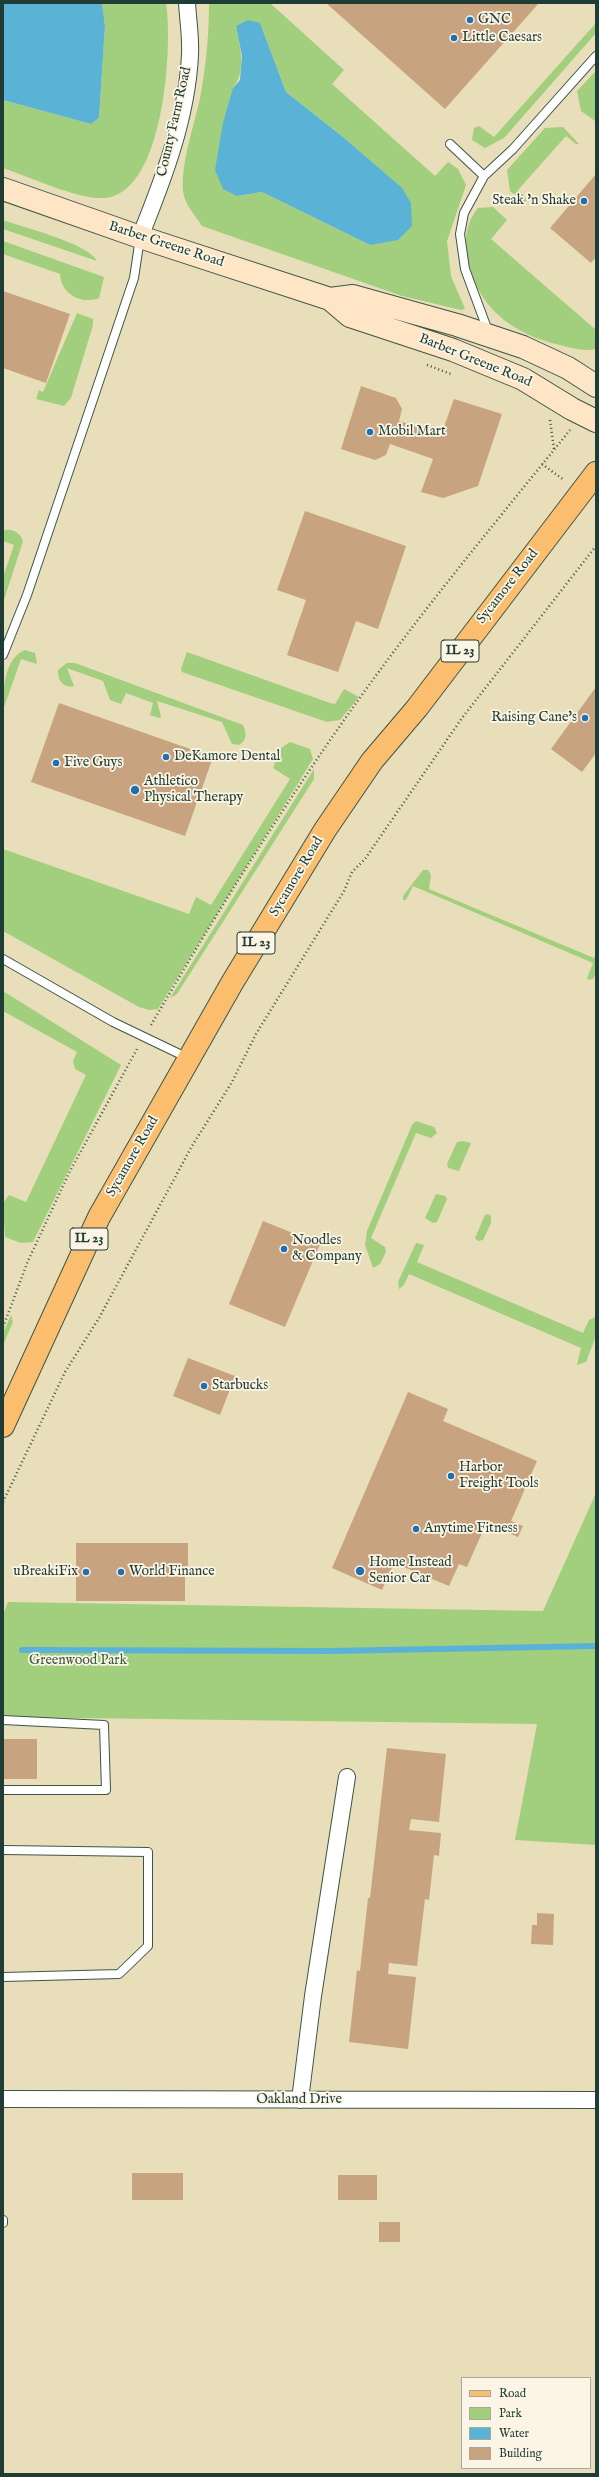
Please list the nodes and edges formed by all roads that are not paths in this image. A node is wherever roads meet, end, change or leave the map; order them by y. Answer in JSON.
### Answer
{"nodes":[{"id":1,"x":187,"y":3,"type":"edge"},
{"id":2,"x":596,"y":56,"type":"edge"},
{"id":3,"x":450,"y":144,"type":"dead end"},
{"id":4,"x":484,"y":176,"type":"junction"},
{"id":5,"x":3,"y":188,"type":"edge"},
{"id":6,"x":140,"y":237,"type":"junction"},
{"id":7,"x":330,"y":299,"type":"junction"},
{"id":8,"x":490,"y":336,"type":"junction"},
{"id":9,"x":596,"y":386,"type":"edge"},
{"id":10,"x":589,"y":417,"type":"edge"},
{"id":11,"x":596,"y":473,"type":"edge"},
{"id":12,"x":3,"y":655,"type":"edge"},
{"id":13,"x":3,"y":959,"type":"edge"},
{"id":14,"x":189,"y":1058,"type":"junction"},
{"id":15,"x":3,"y":1426,"type":"edge"},
{"id":16,"x":3,"y":1720,"type":"edge"},
{"id":17,"x":348,"y":1777,"type":"dead end"},
{"id":18,"x":3,"y":1790,"type":"edge"},
{"id":19,"x":3,"y":1850,"type":"edge"},
{"id":20,"x":3,"y":1977,"type":"edge"},
{"id":21,"x":3,"y":2099,"type":"edge"},
{"id":22,"x":300,"y":2100,"type":"junction"},
{"id":23,"x":596,"y":2100,"type":"edge"}],
"edges":[{"from":1,"to":6,"type":"street","name":"County Farm Road"},
{"from":2,"to":4,"type":"lane"},
{"from":3,"to":4,"type":"lane"},
{"from":4,"to":8,"type":"lane"},
{"from":5,"to":6,"type":"main road","name":"Barber Greene Road"},
{"from":6,"to":7,"type":"main road","name":"Barber Greene Road"},
{"from":6,"to":12,"type":"lane"},
{"from":7,"to":8,"type":"main road","name":"Barber Greene Road"},
{"from":7,"to":10,"type":"main road","name":"Barber Greene Road"},
{"from":8,"to":9,"type":"main road","name":"Barber Greene Road"},
{"from":11,"to":14,"type":"main road","name":"Sycamore Road","number":"IL 23"},
{"from":13,"to":14,"type":"lane"},
{"from":14,"to":15,"type":"main road","name":"Sycamore Road","number":"IL 23"},
{"from":16,"to":18,"type":"lane"},
{"from":17,"to":22,"type":"street"},
{"from":19,"to":20,"type":"lane"},
{"from":21,"to":22,"type":"street","name":"Oakland Drive"},
{"from":22,"to":23,"type":"street","name":"Oakland Drive"}]}
